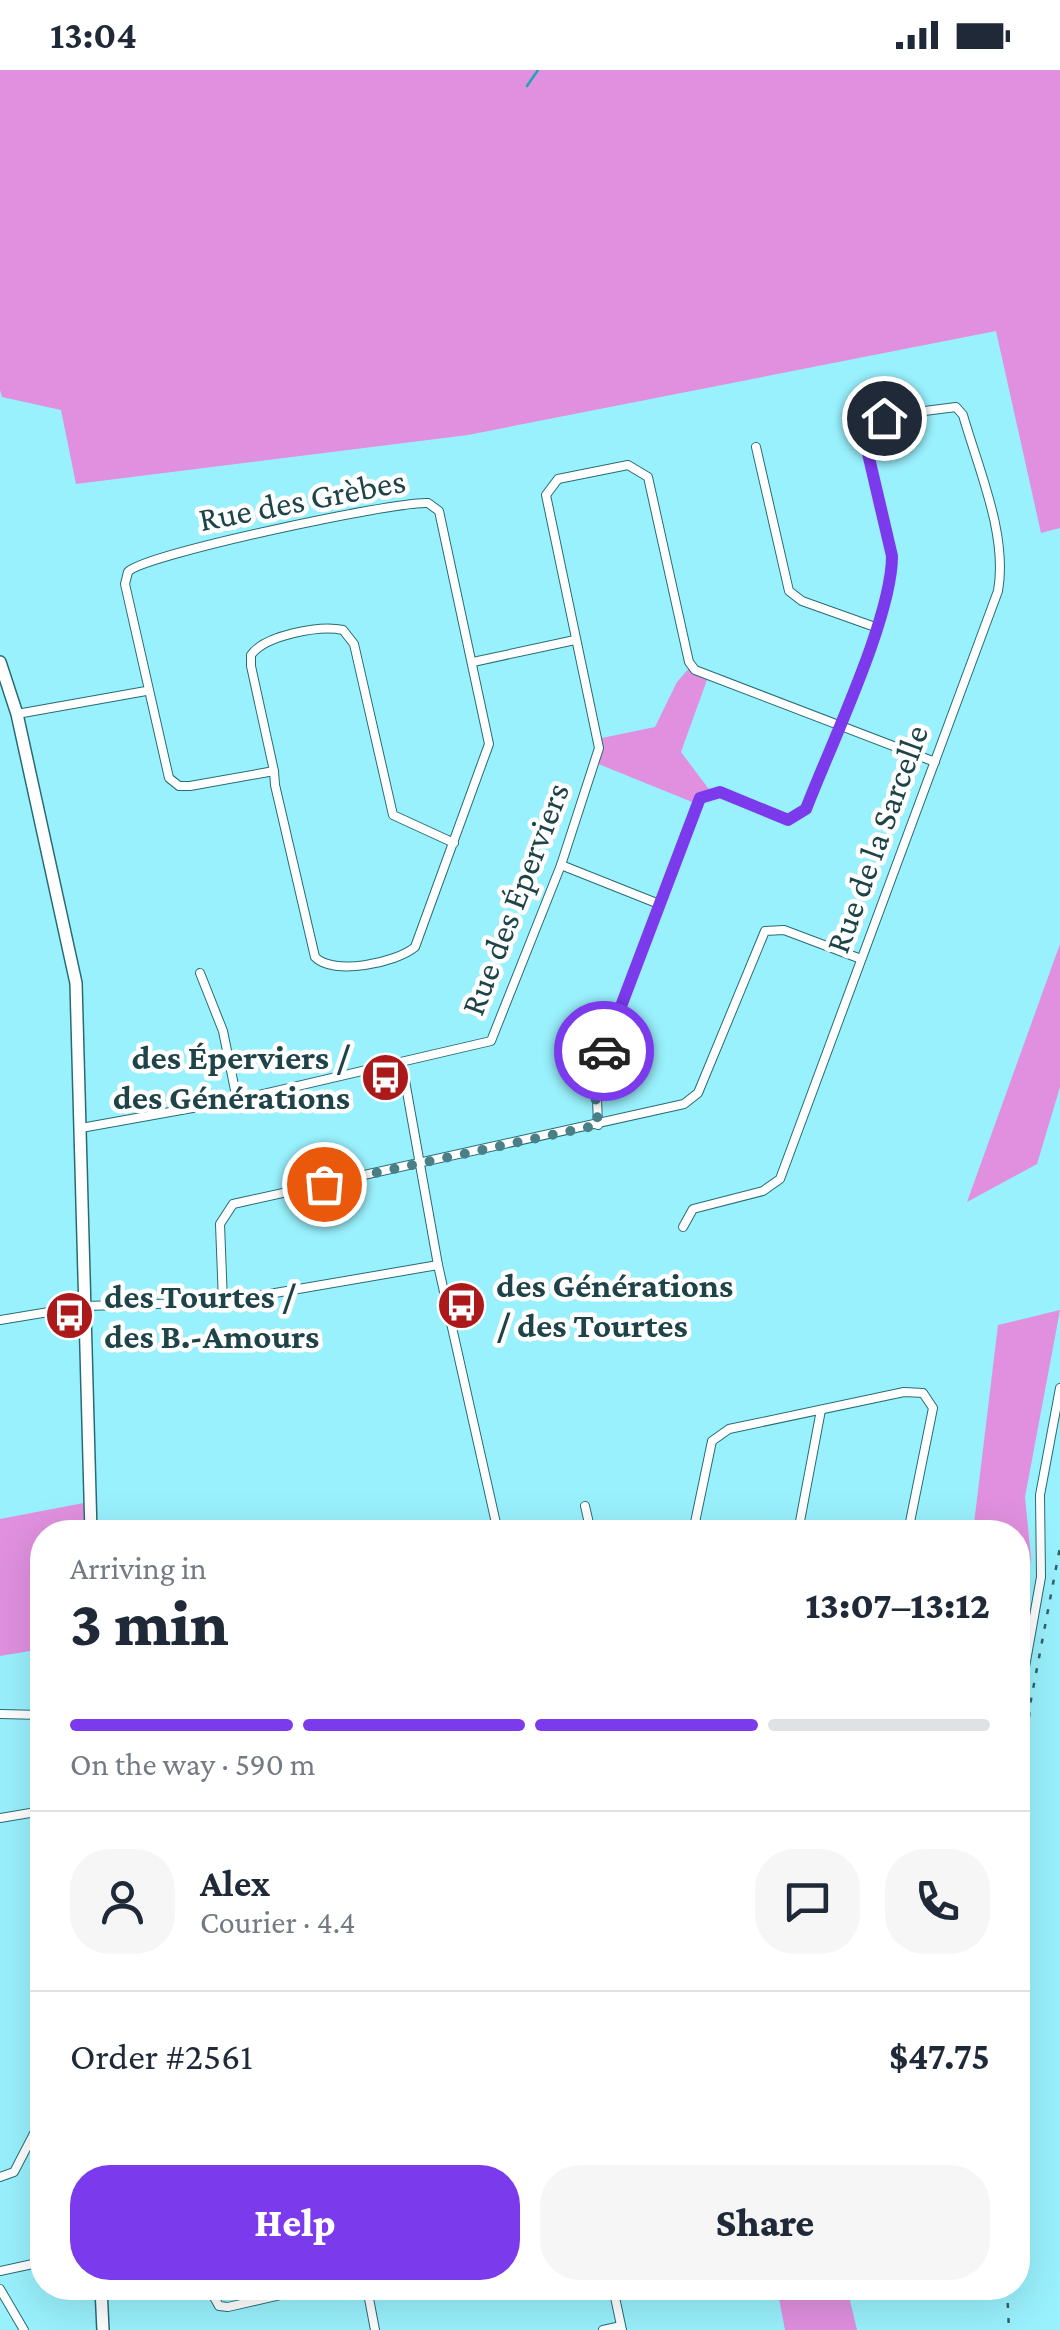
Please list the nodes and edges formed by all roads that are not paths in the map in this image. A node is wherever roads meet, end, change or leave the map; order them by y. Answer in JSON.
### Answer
{"nodes":[{"id":1,"x":756,"y":447,"type":"dead end"},
{"id":2,"x":875,"y":627,"type":"junction"},
{"id":3,"x":575,"y":640,"type":"junction"},
{"id":4,"x":0,"y":662,"type":"edge"},
{"id":5,"x":473,"y":662,"type":"junction"},
{"id":6,"x":146,"y":691,"type":"junction"},
{"id":7,"x":17,"y":714,"type":"junction"},
{"id":8,"x":0,"y":718,"type":"edge"},
{"id":9,"x":838,"y":726,"type":"junction"},
{"id":10,"x":935,"y":762,"type":"junction"},
{"id":11,"x":274,"y":771,"type":"junction"},
{"id":12,"x":454,"y":843,"type":"junction"},
{"id":13,"x":560,"y":865,"type":"junction"},
{"id":14,"x":659,"y":904,"type":"junction"},
{"id":15,"x":861,"y":959,"type":"junction"},
{"id":16,"x":200,"y":972,"type":"dead end"},
{"id":17,"x":402,"y":1064,"type":"junction"},
{"id":18,"x":237,"y":1100,"type":"junction"},
{"id":19,"x":598,"y":1125,"type":"junction"},
{"id":20,"x":81,"y":1128,"type":"junction"},
{"id":21,"x":419,"y":1161,"type":"junction"},
{"id":22,"x":683,"y":1226,"type":"dead end"},
{"id":23,"x":438,"y":1264,"type":"junction"},
{"id":24,"x":224,"y":1302,"type":"junction"},
{"id":25,"x":85,"y":1306,"type":"junction"},
{"id":26,"x":0,"y":1320,"type":"edge"},
{"id":27,"x":1060,"y":1388,"type":"edge"},
{"id":28,"x":821,"y":1410,"type":"junction"},
{"id":29,"x":585,"y":1506,"type":"dead end"},
{"id":30,"x":90,"y":1520,"type":"edge"},
{"id":31,"x":495,"y":1520,"type":"edge"},
{"id":32,"x":588,"y":1520,"type":"edge"},
{"id":33,"x":696,"y":1520,"type":"edge"},
{"id":34,"x":800,"y":1520,"type":"edge"},
{"id":35,"x":910,"y":1520,"type":"edge"},
{"id":36,"x":1030,"y":1639,"type":"edge"},
{"id":37,"x":0,"y":1714,"type":"edge"},
{"id":38,"x":30,"y":1714,"type":"edge"},
{"id":39,"x":30,"y":1813,"type":"edge"},
{"id":40,"x":0,"y":1818,"type":"edge"},
{"id":41,"x":30,"y":2141,"type":"edge"},
{"id":42,"x":0,"y":2177,"type":"edge"},
{"id":43,"x":30,"y":2265,"type":"edge"},
{"id":44,"x":0,"y":2271,"type":"edge"},
{"id":45,"x":0,"y":2289,"type":"edge"},
{"id":46,"x":102,"y":2300,"type":"edge"},
{"id":47,"x":213,"y":2300,"type":"edge"},
{"id":48,"x":259,"y":2300,"type":"edge"},
{"id":49,"x":369,"y":2300,"type":"edge"},
{"id":50,"x":616,"y":2300,"type":"edge"},
{"id":51,"x":622,"y":2328,"type":"edge"},
{"id":52,"x":24,"y":2330,"type":"edge"},
{"id":53,"x":103,"y":2330,"type":"edge"},
{"id":54,"x":375,"y":2330,"type":"edge"},
{"id":55,"x":603,"y":2330,"type":"edge"}],
"edges":[{"from":1,"to":2,"type":"street"},
{"from":2,"to":9,"type":"street"},
{"from":2,"to":10,"type":"street","name":"Rue de la Sarcelle"},
{"from":3,"to":5,"type":"street"},
{"from":3,"to":9,"type":"street","name":"Rue des Éperviers"},
{"from":3,"to":13,"type":"street","name":"Rue des Éperviers"},
{"from":4,"to":7,"type":"street"},
{"from":5,"to":6,"type":"street","name":"Rue des Grèbes"},
{"from":5,"to":12,"type":"street","name":"Rue des Grèbes"},
{"from":6,"to":7,"type":"street"},
{"from":6,"to":11,"type":"street","name":"Rue des Grèbes"},
{"from":7,"to":8,"type":"street"},
{"from":7,"to":20,"type":"street"},
{"from":9,"to":10,"type":"street"},
{"from":9,"to":14,"type":"street"},
{"from":10,"to":15,"type":"street","name":"Rue de la Sarcelle"},
{"from":11,"to":12,"type":"street","name":"Rue des Grèbes"},
{"from":11,"to":12,"type":"street"},
{"from":13,"to":14,"type":"street"},
{"from":13,"to":17,"type":"street","name":"Rue des Éperviers"},
{"from":14,"to":19,"type":"street"},
{"from":15,"to":19,"type":"street"},
{"from":15,"to":22,"type":"street","name":"Rue de la Sarcelle"},
{"from":16,"to":18,"type":"street"},
{"from":17,"to":18,"type":"street","name":"Rue des Éperviers"},
{"from":17,"to":21,"type":"street"},
{"from":18,"to":20,"type":"street","name":"Rue des Éperviers"},
{"from":19,"to":21,"type":"street"},
{"from":20,"to":25,"type":"street"},
{"from":21,"to":23,"type":"street"},
{"from":21,"to":24,"type":"street"},
{"from":23,"to":24,"type":"street"},
{"from":23,"to":31,"type":"street"},
{"from":24,"to":25,"type":"street"},
{"from":25,"to":26,"type":"street"},
{"from":25,"to":30,"type":"street"},
{"from":27,"to":36,"type":"street"},
{"from":28,"to":33,"type":"street"},
{"from":28,"to":34,"type":"street"},
{"from":28,"to":35,"type":"street"},
{"from":29,"to":32,"type":"street"},
{"from":37,"to":38,"type":"street"},
{"from":39,"to":40,"type":"street"},
{"from":41,"to":42,"type":"street"},
{"from":43,"to":44,"type":"street"},
{"from":45,"to":52,"type":"street"},
{"from":46,"to":53,"type":"street"},
{"from":47,"to":48,"type":"street"},
{"from":49,"to":54,"type":"street"},
{"from":50,"to":51,"type":"street"},
{"from":51,"to":55,"type":"street"}]}
